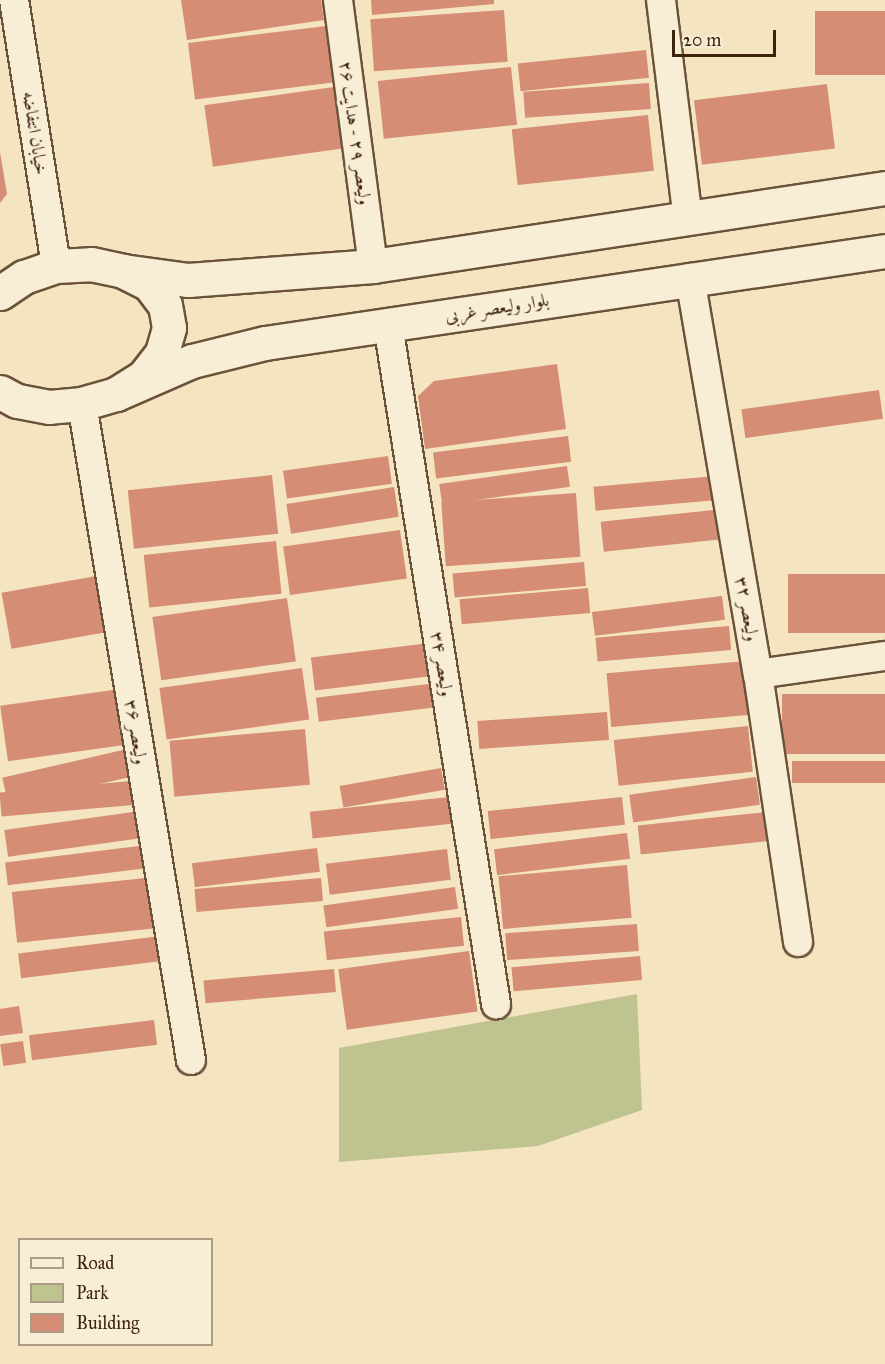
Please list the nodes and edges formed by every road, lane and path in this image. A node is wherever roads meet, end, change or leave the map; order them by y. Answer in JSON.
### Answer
{"nodes":[{"id":1,"x":14,"y":0,"type":"edge"},
{"id":2,"x":338,"y":0,"type":"edge"},
{"id":3,"x":661,"y":0,"type":"edge"},
{"id":4,"x":885,"y":188,"type":"edge"},
{"id":5,"x":688,"y":219,"type":"junction"},
{"id":6,"x":885,"y":251,"type":"edge"},
{"id":7,"x":56,"y":266,"type":"junction"},
{"id":8,"x":373,"y":266,"type":"junction"},
{"id":9,"x":123,"y":271,"type":"junction"},
{"id":10,"x":690,"y":278,"type":"junction"},
{"id":11,"x":0,"y":293,"type":"edge"},
{"id":12,"x":388,"y":325,"type":"junction"},
{"id":13,"x":116,"y":394,"type":"junction"},
{"id":14,"x":6,"y":397,"type":"edge"},
{"id":15,"x":82,"y":404,"type":"junction"},
{"id":16,"x":885,"y":656,"type":"edge"},
{"id":17,"x":758,"y":674,"type":"junction"},
{"id":18,"x":798,"y":942,"type":"dead end"},
{"id":19,"x":496,"y":1004,"type":"dead end"},
{"id":20,"x":191,"y":1060,"type":"dead end"}],
"edges":[{"from":1,"to":7,"type":"street","name":"خیابان انتفاضه"},
{"from":2,"to":8,"type":"street","name":"ولیعصر ۲۹ - هدایت ۲۶"},
{"from":3,"to":5,"type":"street"},
{"from":4,"to":5,"type":"main road"},
{"from":5,"to":8,"type":"main road"},
{"from":6,"to":10,"type":"main road","name":"بلوار ولیعصر غربی"},
{"from":7,"to":9,"type":"main road"},
{"from":7,"to":11,"type":"main road"},
{"from":8,"to":9,"type":"main road"},
{"from":9,"to":13,"type":"main road"},
{"from":10,"to":12,"type":"main road","name":"بلوار ولیعصر غربی"},
{"from":10,"to":17,"type":"street","name":"ولیعصر ۳۲"},
{"from":12,"to":13,"type":"main road","name":"بلوار ولیعصر غربی"},
{"from":12,"to":19,"type":"street","name":"ولیعصر ۳۴"},
{"from":13,"to":15,"type":"main road"},
{"from":14,"to":15,"type":"main road"},
{"from":15,"to":20,"type":"street","name":"ولیعصر ۳۶"},
{"from":16,"to":17,"type":"street"},
{"from":17,"to":18,"type":"street","name":"ولیعصر ۳۲"}]}
